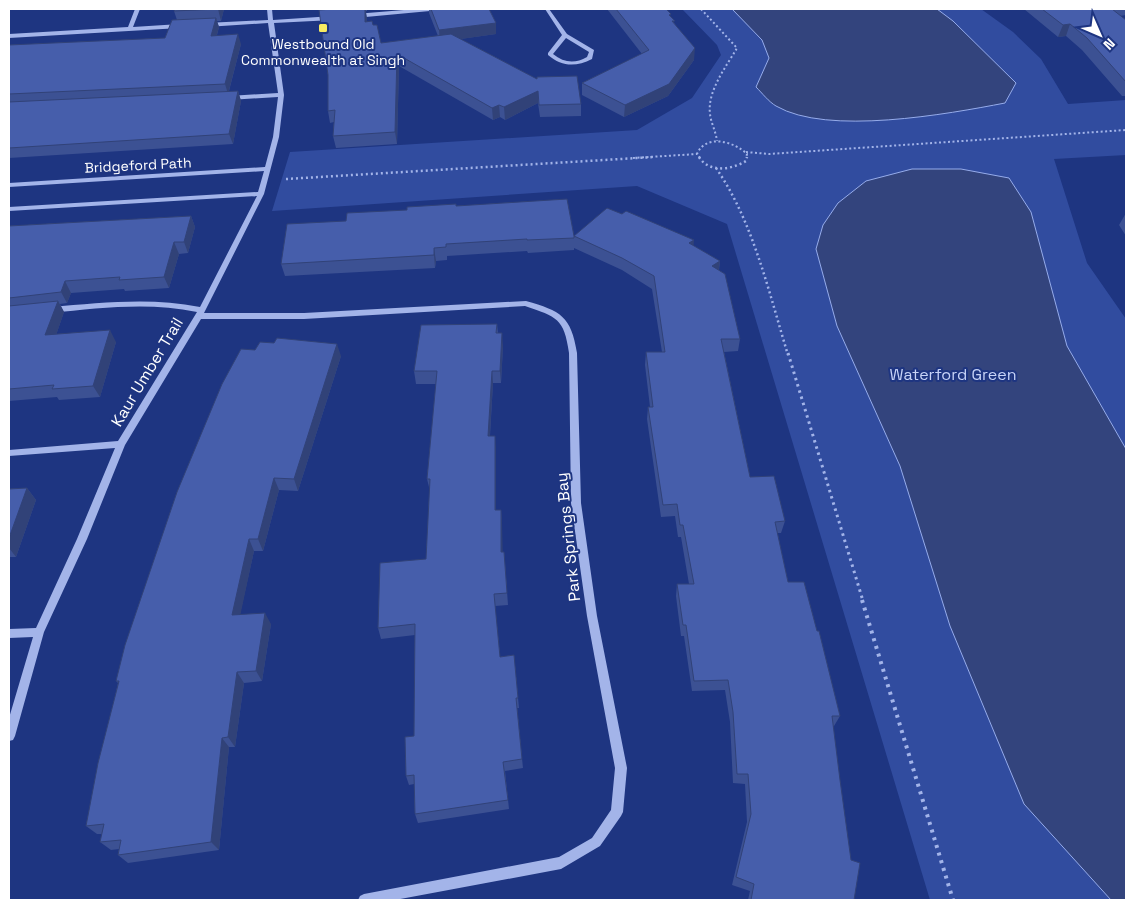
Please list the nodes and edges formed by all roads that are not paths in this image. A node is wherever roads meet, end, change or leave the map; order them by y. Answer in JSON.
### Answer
{"nodes":[{"id":1,"x":137,"y":9,"type":"edge"},
{"id":2,"x":269,"y":9,"type":"edge"},
{"id":3,"x":430,"y":9,"type":"edge"},
{"id":4,"x":547,"y":9,"type":"edge"},
{"id":5,"x":352,"y":16,"type":"edge"},
{"id":6,"x":343,"y":17,"type":"edge"},
{"id":7,"x":272,"y":22,"type":"junction"},
{"id":8,"x":196,"y":25,"type":"edge"},
{"id":9,"x":187,"y":26,"type":"edge"},
{"id":10,"x":130,"y":29,"type":"junction"},
{"id":11,"x":9,"y":31,"type":"edge"},
{"id":12,"x":40,"y":33,"type":"junction"},
{"id":13,"x":9,"y":36,"type":"edge"},
{"id":14,"x":564,"y":36,"type":"junction"},
{"id":15,"x":281,"y":95,"type":"junction"},
{"id":16,"x":222,"y":98,"type":"edge"},
{"id":17,"x":268,"y":169,"type":"junction"},
{"id":18,"x":9,"y":185,"type":"edge"},
{"id":19,"x":261,"y":194,"type":"junction"},
{"id":20,"x":9,"y":209,"type":"edge"},
{"id":21,"x":46,"y":310,"type":"edge"},
{"id":22,"x":200,"y":313,"type":"junction"},
{"id":23,"x":121,"y":444,"type":"junction"},
{"id":24,"x":9,"y":453,"type":"edge"},
{"id":25,"x":39,"y":632,"type":"junction"},
{"id":26,"x":9,"y":633,"type":"edge"},
{"id":27,"x":9,"y":736,"type":"edge"},
{"id":28,"x":364,"y":900,"type":"edge"}],
"edges":[{"from":1,"to":10,"type":"street"},
{"from":2,"to":7,"type":"street","name":"Kaur Umber Trail"},
{"from":3,"to":5,"type":"street"},
{"from":4,"to":14,"type":"street"},
{"from":6,"to":7,"type":"street"},
{"from":7,"to":8,"type":"street"},
{"from":7,"to":15,"type":"street","name":"Kaur Umber Trail"},
{"from":9,"to":10,"type":"street"},
{"from":10,"to":12,"type":"street"},
{"from":11,"to":12,"type":"street"},
{"from":12,"to":13,"type":"street"},
{"from":14,"to":14,"type":"street"},
{"from":15,"to":16,"type":"street"},
{"from":15,"to":17,"type":"street","name":"Kaur Umber Trail"},
{"from":17,"to":18,"type":"street","name":"Bridgeford Path"},
{"from":17,"to":19,"type":"street","name":"Kaur Umber Trail"},
{"from":19,"to":20,"type":"street"},
{"from":19,"to":22,"type":"street","name":"Kaur Umber Trail"},
{"from":21,"to":22,"type":"street","name":"Park Springs Bay"},
{"from":22,"to":23,"type":"street","name":"Kaur Umber Trail"},
{"from":22,"to":28,"type":"street","name":"Park Springs Bay"},
{"from":23,"to":24,"type":"street"},
{"from":23,"to":25,"type":"street","name":"Kaur Umber Trail"},
{"from":25,"to":26,"type":"street"},
{"from":25,"to":27,"type":"street","name":"Kaur Umber Trail"}]}
